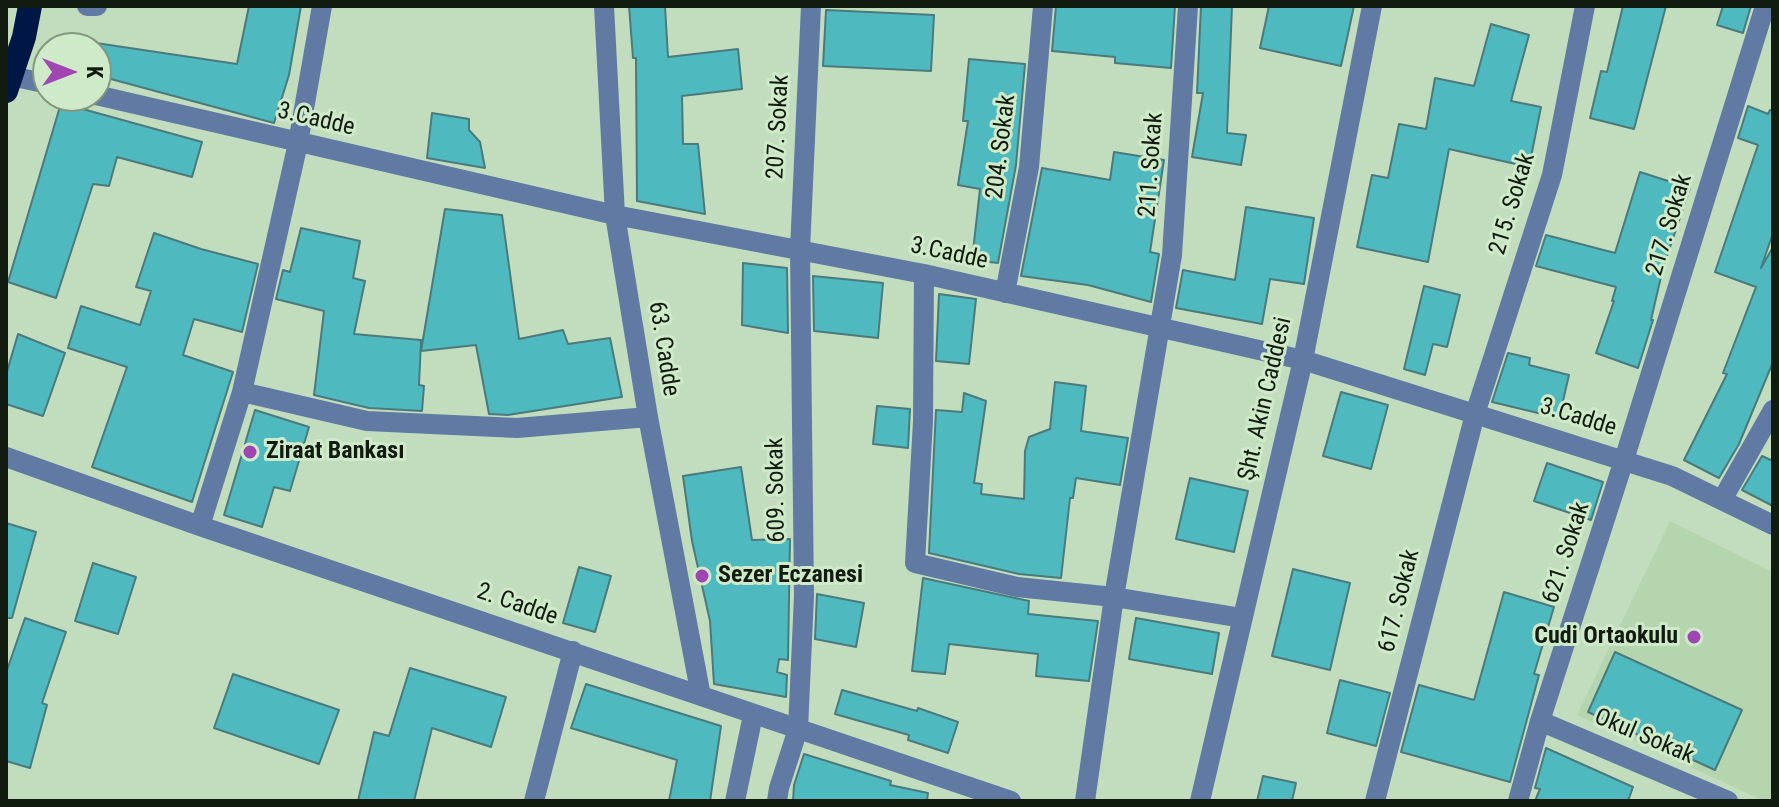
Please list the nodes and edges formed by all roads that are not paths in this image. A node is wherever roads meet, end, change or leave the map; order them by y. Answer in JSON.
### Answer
{"nodes":[{"id":1,"x":87,"y":6,"type":"edge"},
{"id":2,"x":97,"y":6,"type":"edge"},
{"id":3,"x":322,"y":6,"type":"edge"},
{"id":4,"x":604,"y":6,"type":"edge"},
{"id":5,"x":811,"y":6,"type":"edge"},
{"id":6,"x":1043,"y":6,"type":"edge"},
{"id":7,"x":1188,"y":6,"type":"edge"},
{"id":8,"x":1372,"y":6,"type":"edge"},
{"id":9,"x":1585,"y":6,"type":"edge"},
{"id":10,"x":1765,"y":6,"type":"edge"},
{"id":11,"x":36,"y":7,"type":"edge"},
{"id":12,"x":9,"y":83,"type":"edge"},
{"id":13,"x":32,"y":84,"type":"edge"},
{"id":14,"x":112,"y":99,"type":"edge"},
{"id":15,"x":298,"y":143,"type":"junction"},
{"id":16,"x":615,"y":215,"type":"junction"},
{"id":17,"x":800,"y":250,"type":"junction"},
{"id":18,"x":924,"y":274,"type":"junction"},
{"id":19,"x":1005,"y":293,"type":"junction"},
{"id":20,"x":1159,"y":327,"type":"junction"},
{"id":21,"x":1303,"y":360,"type":"junction"},
{"id":22,"x":242,"y":392,"type":"junction"},
{"id":23,"x":1773,"y":410,"type":"edge"},
{"id":24,"x":1475,"y":414,"type":"junction"},
{"id":25,"x":648,"y":417,"type":"junction"},
{"id":26,"x":6,"y":457,"type":"edge"},
{"id":27,"x":1624,"y":460,"type":"junction"},
{"id":28,"x":1722,"y":500,"type":"junction"},
{"id":29,"x":1773,"y":525,"type":"edge"},
{"id":30,"x":200,"y":526,"type":"junction"},
{"id":31,"x":1114,"y":597,"type":"junction"},
{"id":32,"x":1242,"y":618,"type":"junction"},
{"id":33,"x":573,"y":651,"type":"junction"},
{"id":34,"x":701,"y":696,"type":"junction"},
{"id":35,"x":753,"y":715,"type":"junction"},
{"id":36,"x":1540,"y":721,"type":"junction"},
{"id":37,"x":798,"y":729,"type":"junction"},
{"id":38,"x":534,"y":801,"type":"edge"},
{"id":39,"x":735,"y":801,"type":"edge"},
{"id":40,"x":777,"y":801,"type":"edge"},
{"id":41,"x":1011,"y":801,"type":"edge"},
{"id":42,"x":1085,"y":801,"type":"edge"},
{"id":43,"x":1200,"y":801,"type":"edge"},
{"id":44,"x":1375,"y":801,"type":"edge"},
{"id":45,"x":1518,"y":801,"type":"edge"},
{"id":46,"x":1728,"y":801,"type":"edge"}],
"edges":[{"from":1,"to":2,"type":"street"},
{"from":3,"to":15,"type":"street"},
{"from":4,"to":16,"type":"street","name":"63. Cadde"},
{"from":5,"to":17,"type":"street","name":"207. Sokak"},
{"from":6,"to":19,"type":"street","name":"204. Sokak"},
{"from":7,"to":20,"type":"street","name":"211. Sokak"},
{"from":8,"to":21,"type":"street","name":"Şht. Akin Caddesi"},
{"from":9,"to":24,"type":"street","name":"215. Sokak"},
{"from":10,"to":27,"type":"street","name":"217. Sokak"},
{"from":11,"to":12,"type":"highway"},
{"from":12,"to":13,"type":"street"},
{"from":14,"to":15,"type":"street","name":"3.Cadde"},
{"from":15,"to":16,"type":"street","name":"3.Cadde"},
{"from":15,"to":22,"type":"street"},
{"from":16,"to":17,"type":"street","name":"3.Cadde"},
{"from":16,"to":25,"type":"street","name":"63. Cadde"},
{"from":17,"to":18,"type":"street","name":"3.Cadde"},
{"from":17,"to":37,"type":"street","name":"609. Sokak"},
{"from":18,"to":19,"type":"street","name":"3.Cadde"},
{"from":18,"to":31,"type":"street"},
{"from":19,"to":20,"type":"street","name":"3.Cadde"},
{"from":20,"to":21,"type":"street","name":"3.Cadde"},
{"from":20,"to":31,"type":"street","name":"211. Sokak"},
{"from":21,"to":24,"type":"street","name":"3.Cadde"},
{"from":21,"to":32,"type":"street","name":"Şht. Akin Caddesi"},
{"from":22,"to":25,"type":"street"},
{"from":22,"to":30,"type":"street"},
{"from":23,"to":28,"type":"street"},
{"from":24,"to":27,"type":"street","name":"3.Cadde"},
{"from":24,"to":44,"type":"street","name":"617. Sokak"},
{"from":25,"to":34,"type":"street","name":"63. Cadde"},
{"from":26,"to":30,"type":"street","name":"2. Cadde"},
{"from":27,"to":28,"type":"street","name":"3.Cadde"},
{"from":27,"to":36,"type":"street","name":"621. Sokak"},
{"from":28,"to":29,"type":"street","name":"3.Cadde"},
{"from":30,"to":33,"type":"street","name":"2. Cadde"},
{"from":31,"to":32,"type":"street"},
{"from":31,"to":42,"type":"street","name":"211. Sokak"},
{"from":32,"to":43,"type":"street","name":"Şht. Akin Caddesi"},
{"from":33,"to":34,"type":"street","name":"2. Cadde"},
{"from":33,"to":38,"type":"street"},
{"from":34,"to":35,"type":"street","name":"2. Cadde"},
{"from":35,"to":37,"type":"street","name":"2. Cadde"},
{"from":35,"to":39,"type":"street"},
{"from":36,"to":45,"type":"street","name":"621. Sokak"},
{"from":36,"to":46,"type":"street","name":"Okul Sokak"},
{"from":37,"to":40,"type":"street","name":"609. Sokak"},
{"from":37,"to":41,"type":"street","name":"2. Cadde"}]}
